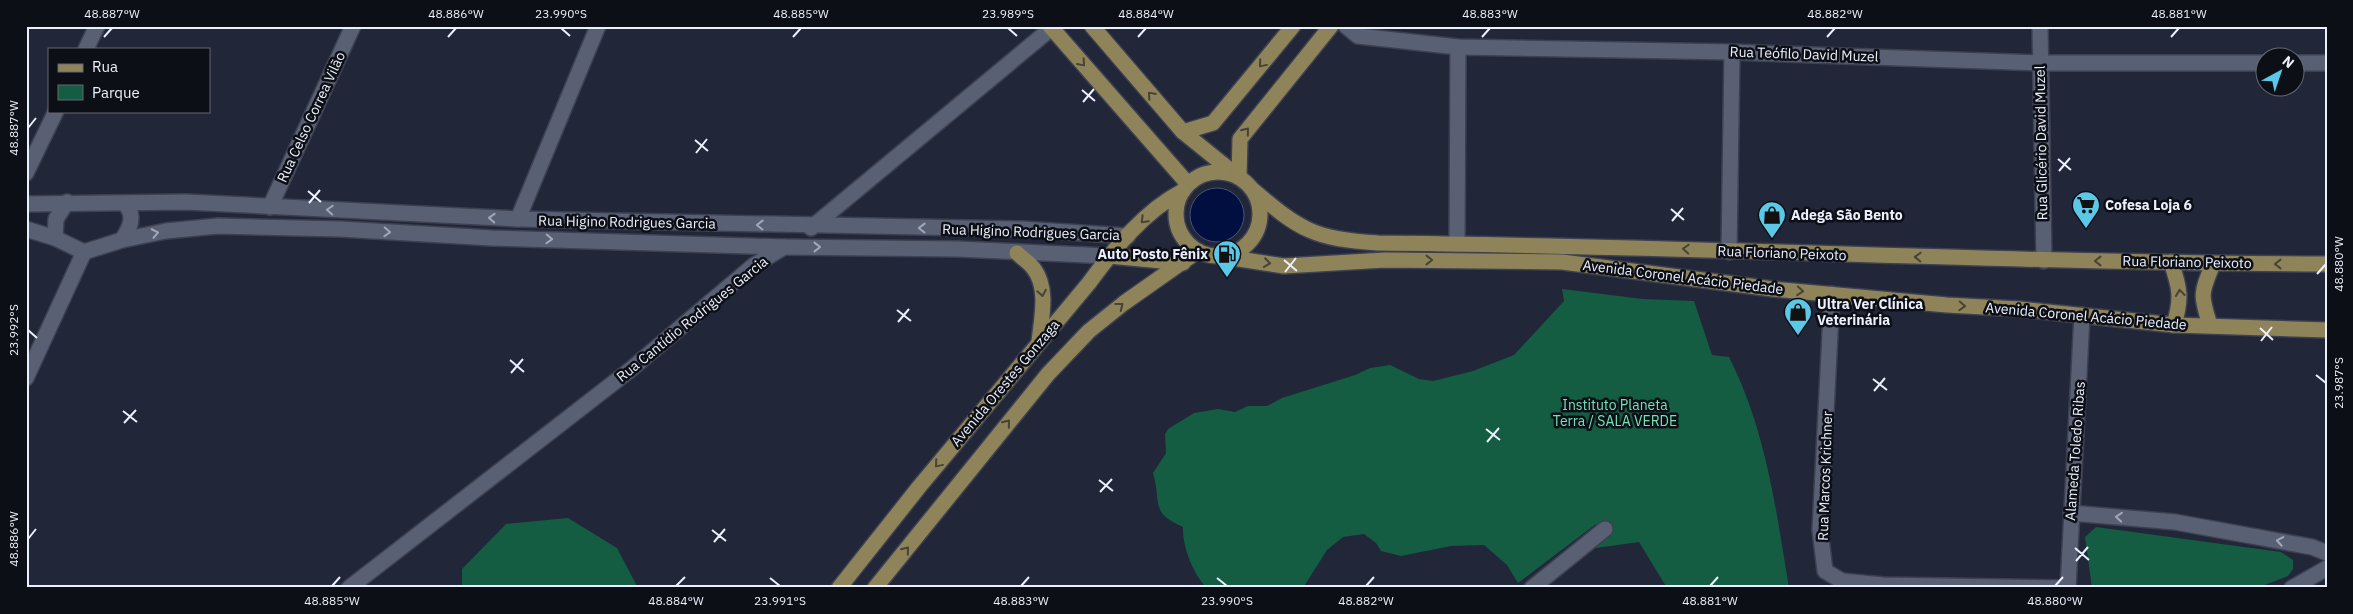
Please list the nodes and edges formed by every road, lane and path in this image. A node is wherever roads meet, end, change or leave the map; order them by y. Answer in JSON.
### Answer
{"nodes":[{"id":1,"x":97,"y":26,"type":"edge"},
{"id":2,"x":353,"y":26,"type":"edge"},
{"id":3,"x":598,"y":26,"type":"edge"},
{"id":4,"x":1092,"y":26,"type":"edge"},
{"id":5,"x":1293,"y":26,"type":"edge"},
{"id":6,"x":1332,"y":26,"type":"edge"},
{"id":7,"x":1371,"y":26,"type":"edge"},
{"id":8,"x":2040,"y":26,"type":"edge"},
{"id":9,"x":1052,"y":27,"type":"edge"},
{"id":10,"x":1352,"y":31,"type":"edge"},
{"id":11,"x":1458,"y":47,"type":"junction"},
{"id":12,"x":86,"y":48,"type":"edge"},
{"id":13,"x":1732,"y":52,"type":"junction"},
{"id":14,"x":2039,"y":63,"type":"junction"},
{"id":15,"x":2256,"y":63,"type":"edge"},
{"id":16,"x":2306,"y":63,"type":"edge"},
{"id":17,"x":2327,"y":63,"type":"edge"},
{"id":18,"x":56,"y":112,"type":"edge"},
{"id":19,"x":1183,"y":132,"type":"junction"},
{"id":20,"x":26,"y":173,"type":"edge"},
{"id":21,"x":1239,"y":177,"type":"junction"},
{"id":22,"x":1186,"y":188,"type":"junction"},
{"id":23,"x":1253,"y":190,"type":"junction"},
{"id":24,"x":67,"y":202,"type":"junction"},
{"id":25,"x":26,"y":204,"type":"edge"},
{"id":26,"x":125,"y":204,"type":"junction"},
{"id":27,"x":270,"y":207,"type":"junction"},
{"id":28,"x":518,"y":219,"type":"junction"},
{"id":29,"x":814,"y":226,"type":"junction"},
{"id":30,"x":26,"y":229,"type":"edge"},
{"id":31,"x":1128,"y":236,"type":"junction"},
{"id":32,"x":55,"y":238,"type":"junction"},
{"id":33,"x":122,"y":240,"type":"junction"},
{"id":34,"x":1457,"y":244,"type":"junction"},
{"id":35,"x":783,"y":247,"type":"junction"},
{"id":36,"x":1198,"y":251,"type":"junction"},
{"id":37,"x":84,"y":252,"type":"junction"},
{"id":38,"x":1729,"y":252,"type":"junction"},
{"id":39,"x":1017,"y":253,"type":"junction"},
{"id":40,"x":1109,"y":256,"type":"junction"},
{"id":41,"x":1219,"y":256,"type":"junction"},
{"id":42,"x":2044,"y":260,"type":"junction"},
{"id":43,"x":2171,"y":262,"type":"junction"},
{"id":44,"x":1183,"y":263,"type":"junction"},
{"id":45,"x":2213,"y":264,"type":"junction"},
{"id":46,"x":2327,"y":264,"type":"edge"},
{"id":47,"x":1832,"y":294,"type":"junction"},
{"id":48,"x":2082,"y":315,"type":"junction"},
{"id":49,"x":2174,"y":325,"type":"junction"},
{"id":50,"x":2210,"y":325,"type":"junction"},
{"id":51,"x":2327,"y":330,"type":"edge"},
{"id":52,"x":1039,"y":342,"type":"junction"},
{"id":53,"x":26,"y":378,"type":"edge"},
{"id":54,"x":2071,"y":513,"type":"junction"},
{"id":55,"x":1605,"y":529,"type":"dead end"},
{"id":56,"x":2312,"y":547,"type":"junction"},
{"id":57,"x":2327,"y":553,"type":"edge"},
{"id":58,"x":2327,"y":568,"type":"edge"},
{"id":59,"x":2312,"y":578,"type":"junction"},
{"id":60,"x":349,"y":588,"type":"edge"},
{"id":61,"x":839,"y":588,"type":"edge"},
{"id":62,"x":875,"y":588,"type":"edge"},
{"id":63,"x":1532,"y":588,"type":"edge"},
{"id":64,"x":2059,"y":588,"type":"edge"},
{"id":65,"x":2068,"y":588,"type":"edge"},
{"id":66,"x":2292,"y":588,"type":"edge"}],
"edges":[{"from":1,"to":12,"type":"street"},
{"from":2,"to":27,"type":"street","name":"Rua Celso Correa Vilão"},
{"from":3,"to":28,"type":"street"},
{"from":19,"to":4,"type":"main road","one_way":true},
{"from":5,"to":19,"type":"main road","one_way":true},
{"from":21,"to":6,"type":"main road","one_way":true},
{"from":7,"to":10,"type":"street"},
{"from":8,"to":14,"type":"street","name":"Rua Glicério David Muzel"},
{"from":9,"to":22,"type":"main road","one_way":true},
{"from":9,"to":29,"type":"street","name":"Rua Cantídio Rodrigues Garcia"},
{"from":10,"to":11,"type":"street","name":"Rua Teófilo David Muzel"},
{"from":11,"to":13,"type":"street","name":"Rua Teófilo David Muzel"},
{"from":11,"to":34,"type":"street"},
{"from":13,"to":14,"type":"street","name":"Rua Teófilo David Muzel"},
{"from":13,"to":38,"type":"street"},
{"from":14,"to":15,"type":"street","name":"Rua Teófilo David Muzel"},
{"from":14,"to":42,"type":"street","name":"Rua Glicério David Muzel"},
{"from":16,"to":17,"type":"street"},
{"from":18,"to":20,"type":"street"},
{"from":19,"to":21,"type":"main road"},
{"from":21,"to":22,"type":"main road"},
{"from":21,"to":23,"type":"main road"},
{"from":22,"to":31,"type":"main road","name":"Avenida Orestes Gonzaga","one_way":true},
{"from":22,"to":36,"type":"main road"},
{"from":23,"to":34,"type":"main road","name":"Rua Floriano Peixoto"},
{"from":23,"to":41,"type":"main road"},
{"from":24,"to":25,"type":"street","name":"Rua Higino Rodrigues Garcia"},
{"from":24,"to":26,"type":"street","name":"Rua Higino Rodrigues Garcia"},
{"from":24,"to":32,"type":"street"},
{"from":26,"to":27,"type":"street","name":"Rua Higino Rodrigues Garcia"},
{"from":26,"to":33,"type":"street"},
{"from":28,"to":27,"type":"street","name":"Rua Higino Rodrigues Garcia","one_way":true},
{"from":29,"to":28,"type":"street","name":"Rua Higino Rodrigues Garcia","one_way":true},
{"from":31,"to":29,"type":"street","name":"Rua Higino Rodrigues Garcia","one_way":true},
{"from":29,"to":35,"type":"street","name":"Rua Cantídio Rodrigues Garcia"},
{"from":30,"to":32,"type":"street"},
{"from":31,"to":40,"type":"main road","name":"Avenida Orestes Gonzaga"},
{"from":32,"to":37,"type":"street"},
{"from":33,"to":35,"type":"street","name":"Rua Higino Rodrigues Garcia","one_way":true},
{"from":33,"to":37,"type":"street","name":"Rua Higino Rodrigues Garcia"},
{"from":38,"to":34,"type":"main road","name":"Rua Floriano Peixoto","one_way":true},
{"from":35,"to":39,"type":"street","name":"Rua Higino Rodrigues Garcia","one_way":true},
{"from":35,"to":60,"type":"street","name":"Rua Cantídio Rodrigues Garcia"},
{"from":36,"to":41,"type":"main road"},
{"from":36,"to":44,"type":"main road","name":"Avenida Orestes Gonzaga"},
{"from":37,"to":53,"type":"street"},
{"from":42,"to":38,"type":"main road","name":"Rua Floriano Peixoto","one_way":true},
{"from":39,"to":40,"type":"street","name":"Rua Higino Rodrigues Garcia"},
{"from":39,"to":52,"type":"main road","one_way":true},
{"from":40,"to":44,"type":"main road"},
{"from":40,"to":52,"type":"main road","name":"Avenida Orestes Gonzaga"},
{"from":41,"to":47,"type":"main road","name":"Avenida Coronel Acácio Piedade","one_way":true},
{"from":43,"to":42,"type":"main road","name":"Rua Floriano Peixoto","one_way":true},
{"from":43,"to":45,"type":"main road","name":"Rua Floriano Peixoto"},
{"from":49,"to":43,"type":"main road","one_way":true},
{"from":62,"to":44,"type":"main road","name":"Avenida Orestes Gonzaga","one_way":true},
{"from":46,"to":45,"type":"main road","name":"Rua Floriano Peixoto","one_way":true},
{"from":45,"to":50,"type":"main road"},
{"from":47,"to":48,"type":"main road","name":"Avenida Coronel Acácio Piedade","one_way":true},
{"from":47,"to":64,"type":"street","name":"Rua Marcos Krichner"},
{"from":48,"to":49,"type":"main road","name":"Avenida Coronel Acácio Piedade"},
{"from":48,"to":54,"type":"street","name":"Alameda Toledo Ribas"},
{"from":49,"to":50,"type":"main road","name":"Avenida Coronel Acácio Piedade"},
{"from":50,"to":51,"type":"main road","name":"Avenida Coronel Acácio Piedade"},
{"from":52,"to":61,"type":"main road","name":"Avenida Orestes Gonzaga","one_way":true},
{"from":56,"to":54,"type":"street","one_way":true},
{"from":54,"to":65,"type":"street","name":"Alameda Toledo Ribas"},
{"from":55,"to":63,"type":"street"},
{"from":56,"to":57,"type":"street"},
{"from":56,"to":59,"type":"street"},
{"from":58,"to":59,"type":"street"},
{"from":59,"to":66,"type":"street"}]}
